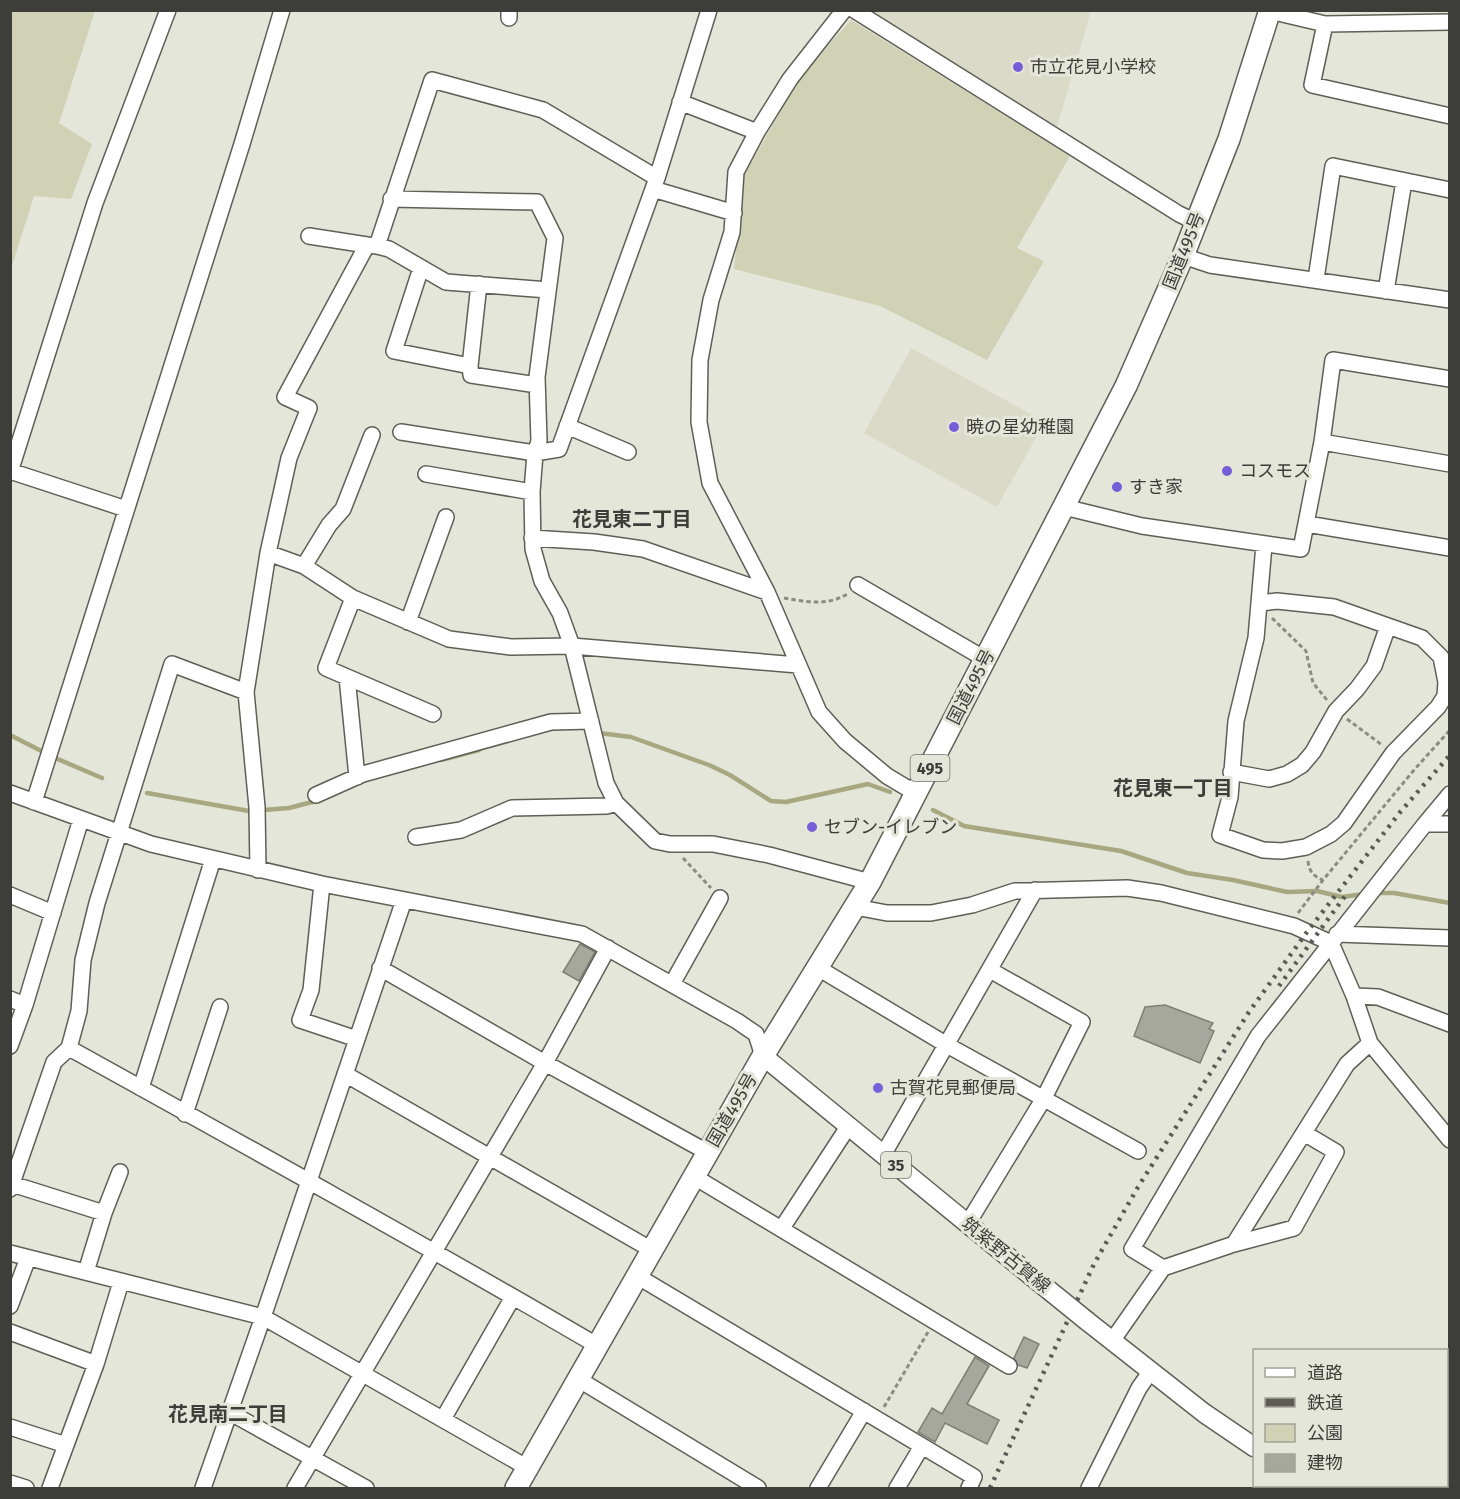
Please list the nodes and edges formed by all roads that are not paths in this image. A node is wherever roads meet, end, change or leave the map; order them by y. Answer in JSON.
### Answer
{"nodes":[{"id":1,"x":168,"y":10,"type":"edge"},
{"id":2,"x":282,"y":10,"type":"edge"},
{"id":3,"x":709,"y":10,"type":"edge"},
{"id":4,"x":844,"y":10,"type":"edge"},
{"id":5,"x":854,"y":10,"type":"edge"},
{"id":6,"x":1270,"y":11,"type":"edge"},
{"id":7,"x":1449,"y":22,"type":"edge"},
{"id":8,"x":1325,"y":24,"type":"junction"},
{"id":9,"x":680,"y":102,"type":"junction"},
{"id":10,"x":1449,"y":116,"type":"edge"},
{"id":11,"x":757,"y":132,"type":"junction"},
{"id":12,"x":1404,"y":181,"type":"junction"},
{"id":13,"x":655,"y":184,"type":"junction"},
{"id":14,"x":1449,"y":190,"type":"edge"},
{"id":15,"x":391,"y":199,"type":"junction"},
{"id":16,"x":734,"y":213,"type":"junction"},
{"id":17,"x":1196,"y":222,"type":"junction"},
{"id":18,"x":309,"y":236,"type":"dead end"},
{"id":19,"x":372,"y":245,"type":"junction"},
{"id":20,"x":1184,"y":256,"type":"junction"},
{"id":21,"x":421,"y":268,"type":"junction"},
{"id":22,"x":1316,"y":279,"type":"junction"},
{"id":23,"x":479,"y":284,"type":"junction"},
{"id":24,"x":548,"y":290,"type":"junction"},
{"id":25,"x":1386,"y":291,"type":"junction"},
{"id":26,"x":1449,"y":300,"type":"edge"},
{"id":27,"x":470,"y":366,"type":"junction"},
{"id":28,"x":1449,"y":380,"type":"edge"},
{"id":29,"x":537,"y":385,"type":"junction"},
{"id":30,"x":567,"y":426,"type":"junction"},
{"id":31,"x":401,"y":432,"type":"dead end"},
{"id":32,"x":372,"y":435,"type":"dead end"},
{"id":33,"x":1322,"y":442,"type":"junction"},
{"id":34,"x":628,"y":452,"type":"dead end"},
{"id":35,"x":535,"y":453,"type":"junction"},
{"id":36,"x":1449,"y":464,"type":"edge"},
{"id":37,"x":11,"y":472,"type":"edge"},
{"id":38,"x":426,"y":474,"type":"dead end"},
{"id":39,"x":532,"y":492,"type":"junction"},
{"id":40,"x":1064,"y":507,"type":"junction"},
{"id":41,"x":126,"y":509,"type":"junction"},
{"id":42,"x":446,"y":517,"type":"dead end"},
{"id":43,"x":1307,"y":524,"type":"junction"},
{"id":44,"x":532,"y":538,"type":"junction"},
{"id":45,"x":1264,"y":545,"type":"junction"},
{"id":46,"x":1449,"y":548,"type":"edge"},
{"id":47,"x":268,"y":553,"type":"junction"},
{"id":48,"x":304,"y":566,"type":"junction"},
{"id":49,"x":858,"y":585,"type":"road end"},
{"id":50,"x":767,"y":592,"type":"junction"},
{"id":51,"x":353,"y":598,"type":"junction"},
{"id":52,"x":1260,"y":603,"type":"junction"},
{"id":53,"x":408,"y":622,"type":"junction"},
{"id":54,"x":1388,"y":626,"type":"junction"},
{"id":55,"x":572,"y":646,"type":"junction"},
{"id":56,"x":1445,"y":656,"type":"edge"},
{"id":57,"x":985,"y":659,"type":"junction"},
{"id":58,"x":798,"y":665,"type":"junction"},
{"id":59,"x":347,"y":677,"type":"junction"},
{"id":60,"x":246,"y":692,"type":"junction"},
{"id":61,"x":433,"y":714,"type":"dead end"},
{"id":62,"x":591,"y":721,"type":"junction"},
{"id":63,"x":1231,"y":772,"type":"junction"},
{"id":64,"x":357,"y":777,"type":"junction"},
{"id":65,"x":10,"y":793,"type":"edge"},
{"id":66,"x":917,"y":794,"type":"junction"},
{"id":67,"x":1449,"y":794,"type":"edge"},
{"id":68,"x":316,"y":795,"type":"dead end"},
{"id":69,"x":34,"y":802,"type":"junction"},
{"id":70,"x":616,"y":803,"type":"junction"},
{"id":71,"x":81,"y":819,"type":"junction"},
{"id":72,"x":1425,"y":824,"type":"junction"},
{"id":73,"x":1449,"y":824,"type":"edge"},
{"id":74,"x":119,"y":833,"type":"junction"},
{"id":75,"x":416,"y":837,"type":"dead end"},
{"id":76,"x":213,"y":859,"type":"junction"},
{"id":77,"x":258,"y":870,"type":"junction"},
{"id":78,"x":870,"y":882,"type":"junction"},
{"id":79,"x":322,"y":884,"type":"junction"},
{"id":80,"x":1035,"y":890,"type":"junction"},
{"id":81,"x":10,"y":895,"type":"edge"},
{"id":82,"x":720,"y":898,"type":"road end"},
{"id":83,"x":404,"y":900,"type":"junction"},
{"id":84,"x":855,"y":907,"type":"junction"},
{"id":85,"x":53,"y":913,"type":"junction"},
{"id":86,"x":1449,"y":938,"type":"edge"},
{"id":87,"x":1334,"y":939,"type":"junction"},
{"id":88,"x":608,"y":948,"type":"junction"},
{"id":89,"x":380,"y":969,"type":"junction"},
{"id":90,"x":818,"y":969,"type":"junction"},
{"id":91,"x":990,"y":970,"type":"junction"},
{"id":92,"x":672,"y":984,"type":"junction"},
{"id":93,"x":1354,"y":996,"type":"junction"},
{"id":94,"x":18,"y":1002,"type":"edge"},
{"id":95,"x":220,"y":1007,"type":"dead end"},
{"id":96,"x":1449,"y":1024,"type":"edge"},
{"id":97,"x":357,"y":1039,"type":"junction"},
{"id":98,"x":1370,"y":1043,"type":"junction"},
{"id":99,"x":947,"y":1045,"type":"junction"},
{"id":100,"x":10,"y":1046,"type":"edge"},
{"id":101,"x":69,"y":1048,"type":"junction"},
{"id":102,"x":763,"y":1056,"type":"junction"},
{"id":103,"x":545,"y":1063,"type":"junction"},
{"id":104,"x":345,"y":1074,"type":"junction"},
{"id":105,"x":141,"y":1088,"type":"junction"},
{"id":106,"x":1044,"y":1098,"type":"junction"},
{"id":107,"x":185,"y":1114,"type":"junction"},
{"id":108,"x":848,"y":1127,"type":"junction"},
{"id":109,"x":1304,"y":1133,"type":"junction"},
{"id":110,"x":1449,"y":1140,"type":"edge"},
{"id":111,"x":1138,"y":1151,"type":"dead end"},
{"id":112,"x":707,"y":1152,"type":"junction"},
{"id":113,"x":883,"y":1155,"type":"junction"},
{"id":114,"x":490,"y":1158,"type":"junction"},
{"id":115,"x":120,"y":1172,"type":"dead end"},
{"id":116,"x":693,"y":1176,"type":"junction"},
{"id":117,"x":309,"y":1180,"type":"junction"},
{"id":118,"x":11,"y":1186,"type":"edge"},
{"id":119,"x":104,"y":1213,"type":"junction"},
{"id":120,"x":968,"y":1223,"type":"junction"},
{"id":121,"x":782,"y":1228,"type":"junction"},
{"id":122,"x":1234,"y":1244,"type":"junction"},
{"id":123,"x":652,"y":1250,"type":"junction"},
{"id":124,"x":435,"y":1252,"type":"junction"},
{"id":125,"x":10,"y":1253,"type":"edge"},
{"id":126,"x":28,"y":1258,"type":"junction"},
{"id":127,"x":1163,"y":1268,"type":"junction"},
{"id":128,"x":86,"y":1272,"type":"junction"},
{"id":129,"x":637,"y":1276,"type":"junction"},
{"id":130,"x":121,"y":1282,"type":"junction"},
{"id":131,"x":513,"y":1297,"type":"junction"},
{"id":132,"x":10,"y":1306,"type":"edge"},
{"id":133,"x":263,"y":1317,"type":"junction"},
{"id":134,"x":10,"y":1332,"type":"edge"},
{"id":135,"x":1112,"y":1341,"type":"junction"},
{"id":136,"x":598,"y":1346,"type":"junction"},
{"id":137,"x":96,"y":1364,"type":"junction"},
{"id":138,"x":1010,"y":1365,"type":"dead end"},
{"id":139,"x":1151,"y":1371,"type":"junction"},
{"id":140,"x":363,"y":1373,"type":"junction"},
{"id":141,"x":578,"y":1379,"type":"junction"},
{"id":142,"x":229,"y":1412,"type":"junction"},
{"id":143,"x":870,"y":1415,"type":"junction"},
{"id":144,"x":443,"y":1419,"type":"junction"},
{"id":145,"x":10,"y":1427,"type":"edge"},
{"id":146,"x":66,"y":1445,"type":"junction"},
{"id":147,"x":922,"y":1446,"type":"junction"},
{"id":148,"x":1253,"y":1446,"type":"edge"},
{"id":149,"x":311,"y":1459,"type":"junction"},
{"id":150,"x":528,"y":1468,"type":"junction"},
{"id":151,"x":10,"y":1483,"type":"edge"},
{"id":152,"x":26,"y":1488,"type":"edge"},
{"id":153,"x":50,"y":1488,"type":"edge"},
{"id":154,"x":203,"y":1488,"type":"edge"},
{"id":155,"x":295,"y":1488,"type":"edge"},
{"id":156,"x":366,"y":1488,"type":"edge"},
{"id":157,"x":516,"y":1488,"type":"edge"},
{"id":158,"x":756,"y":1488,"type":"edge"},
{"id":159,"x":818,"y":1488,"type":"edge"},
{"id":160,"x":897,"y":1488,"type":"edge"},
{"id":161,"x":969,"y":1488,"type":"edge"},
{"id":162,"x":1089,"y":1488,"type":"edge"}],
"edges":[{"from":1,"to":37,"type":"street"},
{"from":2,"to":41,"type":"street"},
{"from":3,"to":9,"type":"street"},
{"from":4,"to":11,"type":"street"},
{"from":5,"to":17,"type":"street"},
{"from":6,"to":8,"type":"street"},
{"from":6,"to":17,"type":"highway","name":"国道495号","number":"495"},
{"from":7,"to":8,"type":"street"},
{"from":8,"to":10,"type":"street"},
{"from":9,"to":11,"type":"street"},
{"from":9,"to":13,"type":"street"},
{"from":11,"to":16,"type":"street"},
{"from":12,"to":14,"type":"street"},
{"from":12,"to":22,"type":"street"},
{"from":12,"to":25,"type":"street"},
{"from":13,"to":15,"type":"street"},
{"from":13,"to":16,"type":"street"},
{"from":13,"to":30,"type":"street"},
{"from":15,"to":19,"type":"street"},
{"from":15,"to":24,"type":"street"},
{"from":16,"to":50,"type":"street"},
{"from":17,"to":20,"type":"highway","name":"国道495号","number":"495"},
{"from":18,"to":19,"type":"street"},
{"from":19,"to":21,"type":"street"},
{"from":19,"to":47,"type":"street"},
{"from":20,"to":22,"type":"street"},
{"from":20,"to":40,"type":"highway","name":"国道495号","number":"495"},
{"from":21,"to":23,"type":"street"},
{"from":21,"to":27,"type":"street"},
{"from":22,"to":25,"type":"street"},
{"from":23,"to":24,"type":"street"},
{"from":23,"to":27,"type":"street"},
{"from":24,"to":29,"type":"street"},
{"from":25,"to":26,"type":"street"},
{"from":27,"to":29,"type":"street"},
{"from":28,"to":33,"type":"street"},
{"from":29,"to":35,"type":"street"},
{"from":30,"to":34,"type":"street"},
{"from":30,"to":35,"type":"street"},
{"from":31,"to":35,"type":"street"},
{"from":32,"to":48,"type":"street"},
{"from":33,"to":36,"type":"street"},
{"from":33,"to":43,"type":"street"},
{"from":35,"to":39,"type":"street"},
{"from":37,"to":41,"type":"street"},
{"from":38,"to":39,"type":"street"},
{"from":39,"to":44,"type":"street"},
{"from":40,"to":45,"type":"street"},
{"from":40,"to":57,"type":"highway","name":"国道495号","number":"495"},
{"from":41,"to":69,"type":"street"},
{"from":42,"to":53,"type":"street"},
{"from":43,"to":45,"type":"street"},
{"from":43,"to":46,"type":"street"},
{"from":44,"to":50,"type":"street"},
{"from":44,"to":55,"type":"street"},
{"from":45,"to":52,"type":"street"},
{"from":47,"to":48,"type":"street"},
{"from":47,"to":60,"type":"street"},
{"from":48,"to":51,"type":"street"},
{"from":49,"to":57,"type":"street"},
{"from":50,"to":58,"type":"street"},
{"from":51,"to":53,"type":"street"},
{"from":51,"to":59,"type":"street"},
{"from":52,"to":54,"type":"street"},
{"from":52,"to":63,"type":"street"},
{"from":53,"to":55,"type":"street"},
{"from":54,"to":56,"type":"street"},
{"from":54,"to":63,"type":"street"},
{"from":55,"to":58,"type":"street"},
{"from":55,"to":62,"type":"street"},
{"from":56,"to":63,"type":"street"},
{"from":57,"to":66,"type":"highway","name":"国道495号","number":"495"},
{"from":58,"to":66,"type":"street"},
{"from":59,"to":61,"type":"street"},
{"from":59,"to":64,"type":"street"},
{"from":60,"to":74,"type":"street"},
{"from":60,"to":77,"type":"street"},
{"from":62,"to":64,"type":"street"},
{"from":62,"to":70,"type":"street"},
{"from":64,"to":68,"type":"street"},
{"from":65,"to":69,"type":"street"},
{"from":66,"to":78,"type":"highway","name":"国道495号","number":"495"},
{"from":67,"to":72,"type":"street"},
{"from":69,"to":71,"type":"street"},
{"from":70,"to":75,"type":"street"},
{"from":70,"to":78,"type":"street"},
{"from":71,"to":74,"type":"street"},
{"from":71,"to":85,"type":"street"},
{"from":72,"to":73,"type":"street"},
{"from":72,"to":87,"type":"street"},
{"from":74,"to":76,"type":"street"},
{"from":74,"to":101,"type":"street"},
{"from":76,"to":77,"type":"street"},
{"from":76,"to":105,"type":"street"},
{"from":77,"to":79,"type":"street"},
{"from":78,"to":84,"type":"highway","name":"国道495号","number":"495"},
{"from":79,"to":83,"type":"street"},
{"from":79,"to":97,"type":"street"},
{"from":80,"to":84,"type":"street"},
{"from":80,"to":87,"type":"street"},
{"from":80,"to":91,"type":"street"},
{"from":81,"to":85,"type":"street"},
{"from":82,"to":92,"type":"street"},
{"from":83,"to":88,"type":"street"},
{"from":83,"to":89,"type":"street"},
{"from":84,"to":90,"type":"highway","name":"国道495号","number":"495"},
{"from":85,"to":94,"type":"street"},
{"from":86,"to":87,"type":"street"},
{"from":87,"to":93,"type":"street"},
{"from":87,"to":127,"type":"street"},
{"from":88,"to":92,"type":"street"},
{"from":88,"to":103,"type":"street"},
{"from":89,"to":97,"type":"street"},
{"from":89,"to":103,"type":"street"},
{"from":90,"to":99,"type":"street"},
{"from":90,"to":102,"type":"highway","name":"国道495号","number":"495"},
{"from":91,"to":99,"type":"street"},
{"from":91,"to":106,"type":"street"},
{"from":92,"to":102,"type":"street"},
{"from":93,"to":96,"type":"street"},
{"from":93,"to":98,"type":"street"},
{"from":94,"to":100,"type":"street"},
{"from":95,"to":107,"type":"street"},
{"from":97,"to":104,"type":"street"},
{"from":98,"to":109,"type":"street"},
{"from":98,"to":110,"type":"street"},
{"from":99,"to":106,"type":"street"},
{"from":99,"to":113,"type":"street"},
{"from":101,"to":105,"type":"street"},
{"from":101,"to":118,"type":"street"},
{"from":102,"to":108,"type":"main road","name":"筑紫野古賀線","number":"35"},
{"from":102,"to":112,"type":"highway","name":"国道495号","number":"495"},
{"from":103,"to":112,"type":"street"},
{"from":103,"to":114,"type":"street"},
{"from":104,"to":114,"type":"street"},
{"from":104,"to":117,"type":"street"},
{"from":105,"to":107,"type":"street"},
{"from":106,"to":111,"type":"street"},
{"from":106,"to":120,"type":"street"},
{"from":107,"to":117,"type":"street"},
{"from":108,"to":113,"type":"main road","name":"筑紫野古賀線","number":"35"},
{"from":108,"to":121,"type":"street"},
{"from":109,"to":122,"type":"street"},
{"from":109,"to":122,"type":"street"},
{"from":112,"to":116,"type":"highway","name":"国道495号","number":"495"},
{"from":113,"to":120,"type":"main road","name":"筑紫野古賀線","number":"35"},
{"from":114,"to":123,"type":"street"},
{"from":114,"to":124,"type":"street"},
{"from":115,"to":119,"type":"street"},
{"from":116,"to":121,"type":"street"},
{"from":116,"to":123,"type":"highway","name":"国道495号","number":"495"},
{"from":117,"to":124,"type":"street"},
{"from":117,"to":133,"type":"street"},
{"from":118,"to":119,"type":"street"},
{"from":119,"to":128,"type":"street"},
{"from":120,"to":135,"type":"main road","name":"筑紫野古賀線","number":"35","bridge":true},
{"from":121,"to":138,"type":"street"},
{"from":122,"to":127,"type":"street"},
{"from":123,"to":129,"type":"highway","name":"国道495号","number":"495"},
{"from":124,"to":131,"type":"street"},
{"from":124,"to":140,"type":"street"},
{"from":125,"to":126,"type":"street"},
{"from":126,"to":128,"type":"street"},
{"from":126,"to":132,"type":"street"},
{"from":127,"to":135,"type":"street"},
{"from":128,"to":130,"type":"street"},
{"from":129,"to":136,"type":"highway","name":"国道495号","number":"495"},
{"from":129,"to":143,"type":"street"},
{"from":130,"to":133,"type":"street"},
{"from":130,"to":137,"type":"street"},
{"from":131,"to":136,"type":"street"},
{"from":131,"to":144,"type":"street"},
{"from":133,"to":140,"type":"street"},
{"from":133,"to":142,"type":"street"},
{"from":134,"to":137,"type":"street"},
{"from":135,"to":139,"type":"main road","name":"筑紫野古賀線","number":"35"},
{"from":136,"to":141,"type":"highway","name":"国道495号","number":"495"},
{"from":137,"to":146,"type":"street"},
{"from":139,"to":148,"type":"main road","name":"筑紫野古賀線","number":"35"},
{"from":139,"to":162,"type":"street"},
{"from":140,"to":144,"type":"street"},
{"from":140,"to":149,"type":"street"},
{"from":141,"to":150,"type":"highway","name":"国道495号","number":"495"},
{"from":141,"to":158,"type":"street"},
{"from":142,"to":149,"type":"street"},
{"from":142,"to":154,"type":"street"},
{"from":143,"to":147,"type":"street"},
{"from":143,"to":159,"type":"street"},
{"from":144,"to":150,"type":"street"},
{"from":145,"to":146,"type":"street"},
{"from":146,"to":153,"type":"street"},
{"from":147,"to":160,"type":"street"},
{"from":147,"to":161,"type":"street"},
{"from":149,"to":155,"type":"street"},
{"from":149,"to":156,"type":"street"},
{"from":150,"to":157,"type":"highway","name":"国道495号","number":"495"},
{"from":151,"to":152,"type":"street"}]}
